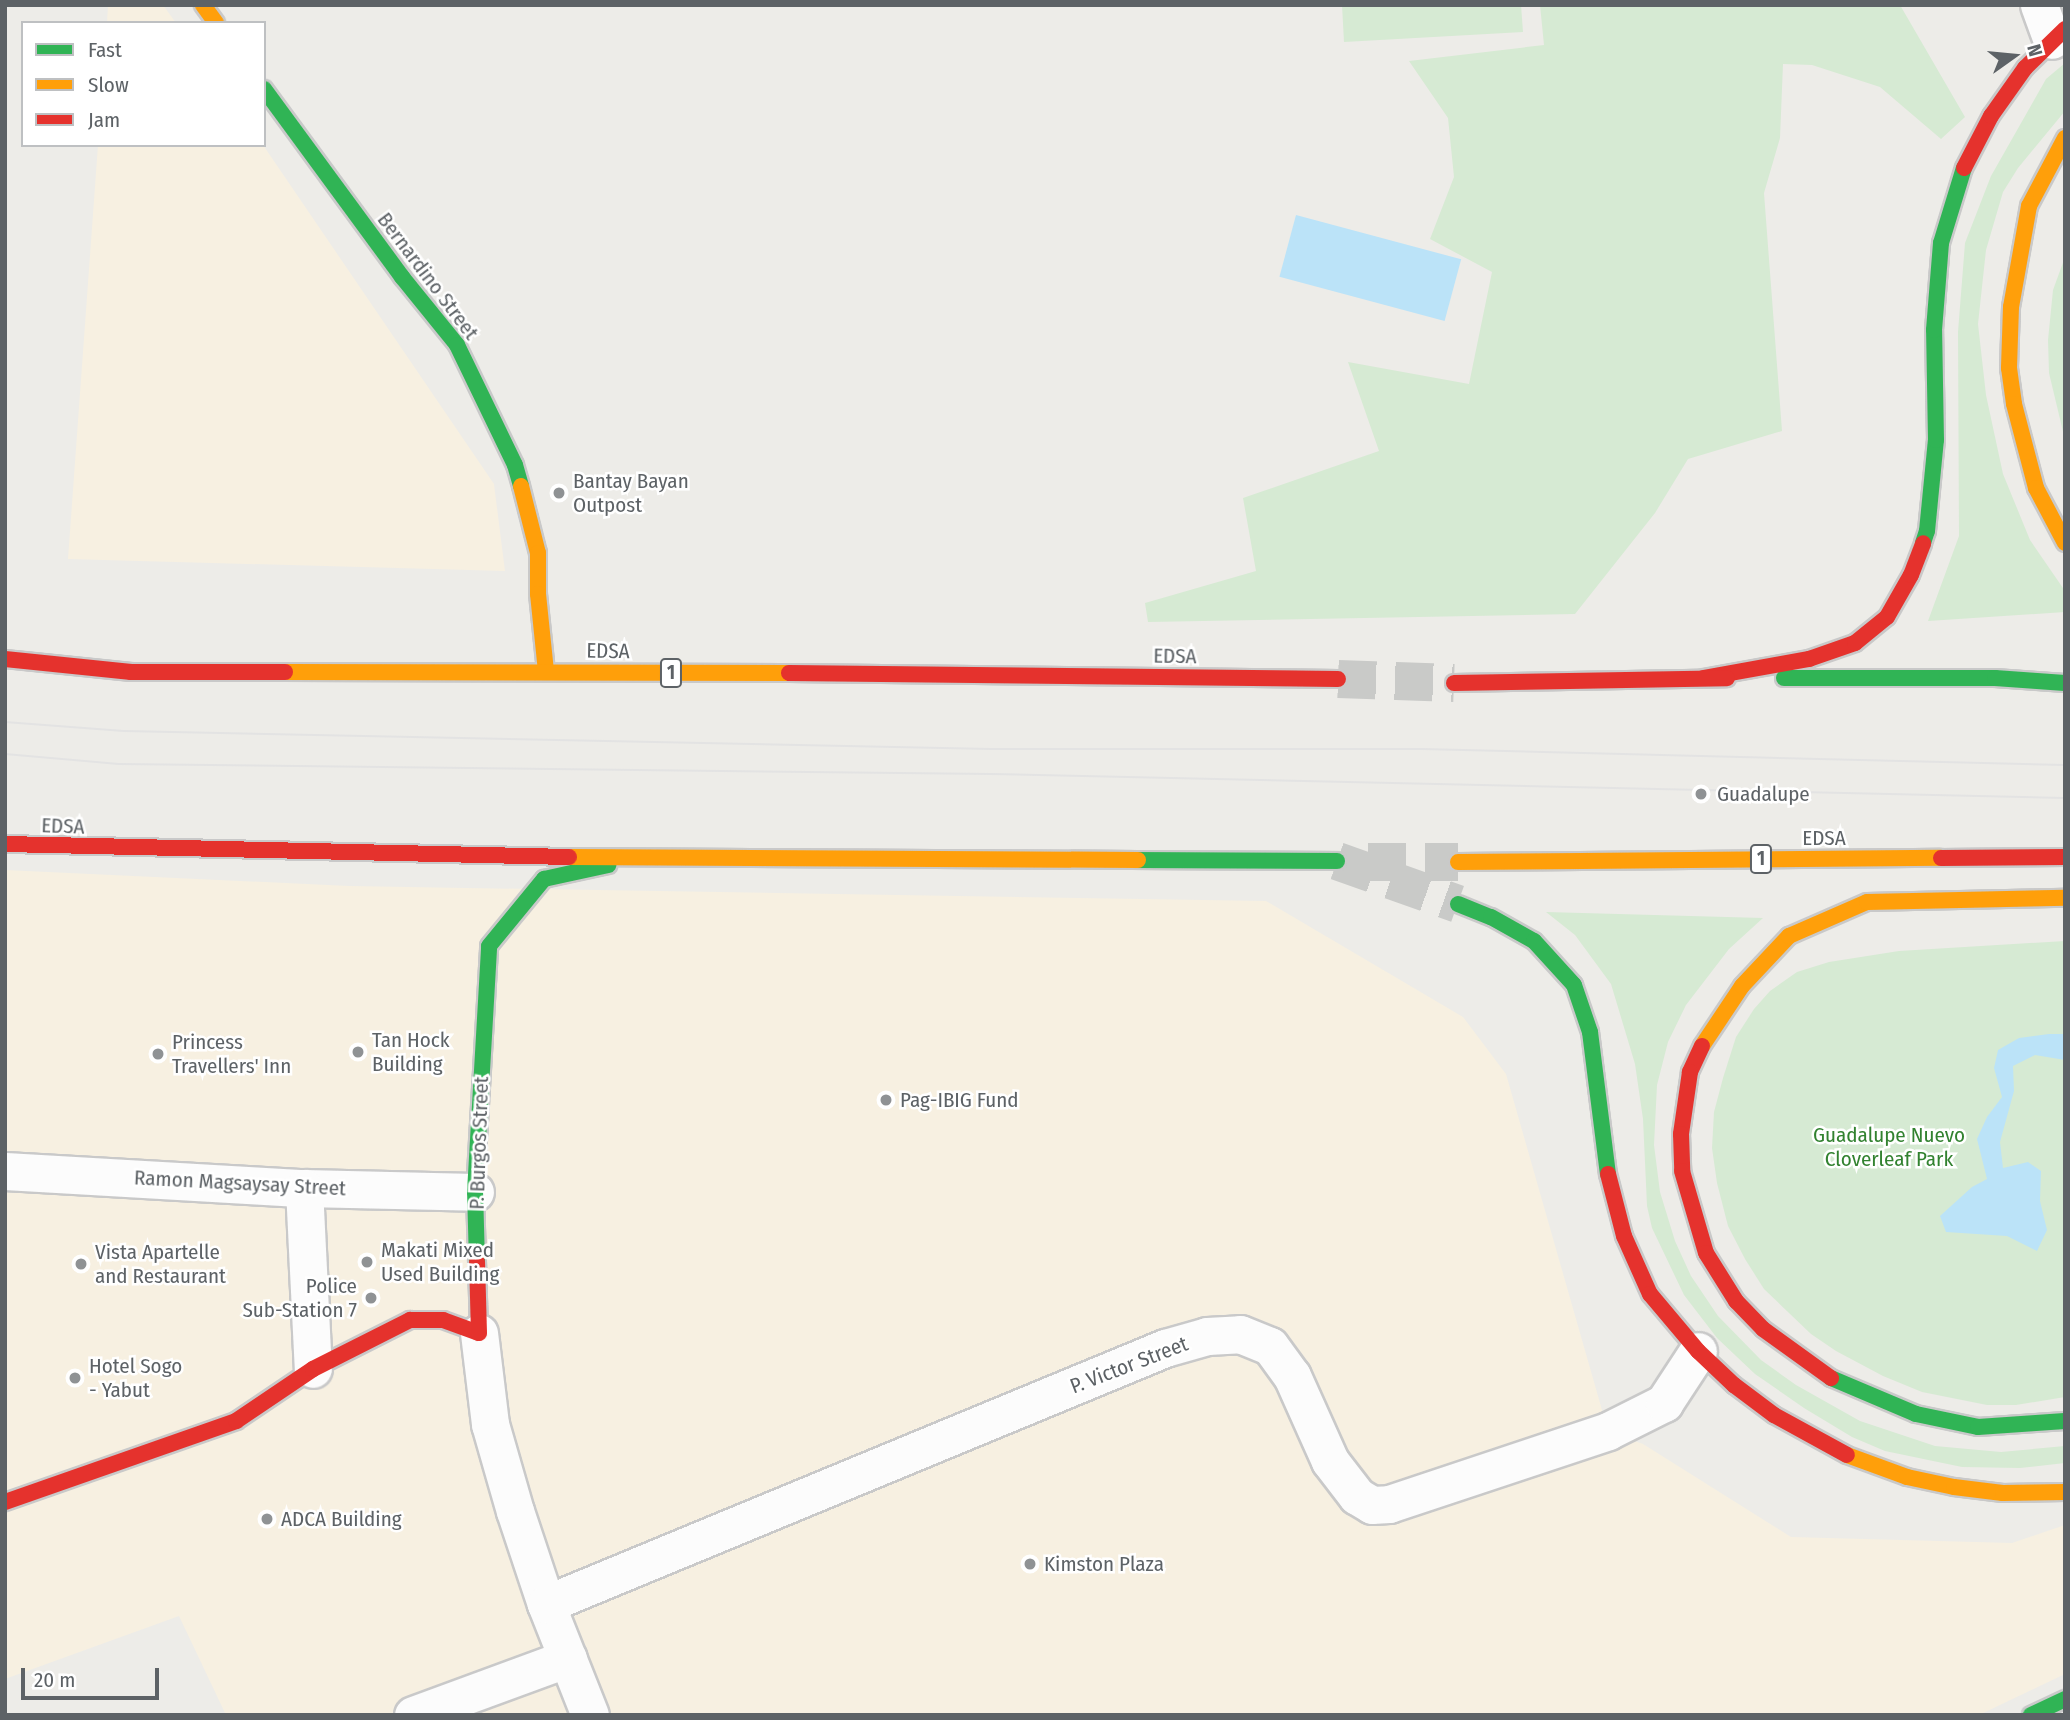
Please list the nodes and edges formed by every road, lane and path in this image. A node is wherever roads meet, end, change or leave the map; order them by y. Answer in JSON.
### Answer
{"nodes":[{"id":1,"x":203,"y":5,"type":"edge"},
{"id":2,"x":2039,"y":5,"type":"edge"},
{"id":3,"x":215,"y":21,"type":"edge"},
{"id":4,"x":2058,"y":34,"type":"edge"},
{"id":5,"x":266,"y":92,"type":"edge"},
{"id":6,"x":2065,"y":138,"type":"edge"},
{"id":7,"x":2065,"y":175,"type":"edge"},
{"id":8,"x":2028,"y":206,"type":"junction"},
{"id":9,"x":2065,"y":543,"type":"edge"},
{"id":10,"x":5,"y":659,"type":"edge"},
{"id":11,"x":546,"y":671,"type":"junction"},
{"id":12,"x":2065,"y":672,"type":"edge"},
{"id":13,"x":1703,"y":678,"type":"junction"},
{"id":14,"x":1995,"y":678,"type":"junction"},
{"id":15,"x":1338,"y":679,"type":"tunnel mouth"},
{"id":16,"x":1454,"y":683,"type":"tunnel mouth"},
{"id":17,"x":2065,"y":683,"type":"edge"},
{"id":18,"x":5,"y":844,"type":"edge"},
{"id":19,"x":2065,"y":857,"type":"edge"},
{"id":20,"x":638,"y":858,"type":"junction"},
{"id":21,"x":1338,"y":861,"type":"tunnel mouth"},
{"id":22,"x":1458,"y":862,"type":"tunnel mouth"},
{"id":23,"x":2065,"y":898,"type":"edge"},
{"id":24,"x":1458,"y":904,"type":"tunnel mouth"},
{"id":25,"x":5,"y":1171,"type":"edge"},
{"id":26,"x":304,"y":1188,"type":"junction"},
{"id":27,"x":475,"y":1192,"type":"junction"},
{"id":28,"x":479,"y":1332,"type":"junction"},
{"id":29,"x":1698,"y":1351,"type":"junction"},
{"id":30,"x":313,"y":1369,"type":"junction"},
{"id":31,"x":2065,"y":1421,"type":"edge"},
{"id":32,"x":2065,"y":1492,"type":"edge"},
{"id":33,"x":5,"y":1502,"type":"edge"},
{"id":34,"x":546,"y":1604,"type":"junction"},
{"id":35,"x":568,"y":1658,"type":"junction"},
{"id":36,"x":2065,"y":1699,"type":"edge"},
{"id":37,"x":413,"y":1715,"type":"edge"},
{"id":38,"x":590,"y":1715,"type":"edge"},
{"id":39,"x":2031,"y":1715,"type":"edge"}],
"edges":[{"from":1,"to":3,"type":"main road"},
{"from":2,"to":4,"type":"street"},
{"from":4,"to":13,"type":"main road"},
{"from":5,"to":11,"type":"main road","name":"Bernardino Street"},
{"from":6,"to":8,"type":"main road"},
{"from":7,"to":8,"type":"main road"},
{"from":8,"to":9,"type":"main road"},
{"from":10,"to":11,"type":"main road","name":"EDSA","number":"1"},
{"from":11,"to":15,"type":"main road","name":"EDSA","number":"1"},
{"from":12,"to":14,"type":"main road"},
{"from":13,"to":14,"type":"main road"},
{"from":13,"to":16,"type":"main road"},
{"from":14,"to":17,"type":"main road"},
{"from":18,"to":20,"type":"main road","name":"EDSA"},
{"from":19,"to":22,"type":"main road","name":"EDSA","number":"1"},
{"from":20,"to":21,"type":"main road","name":"EDSA"},
{"from":20,"to":27,"type":"main road","name":"P. Burgos Street"},
{"from":23,"to":31,"type":"main road"},
{"from":24,"to":29,"type":"main road"},
{"from":25,"to":26,"type":"street","name":"Ramon Magsaysay Street"},
{"from":26,"to":27,"type":"street","name":"Ramon Magsaysay Street"},
{"from":26,"to":30,"type":"street"},
{"from":27,"to":28,"type":"main road","name":"P. Burgos Street"},
{"from":28,"to":30,"type":"main road"},
{"from":28,"to":34,"type":"street","name":"P. Burgos Street"},
{"from":29,"to":32,"type":"main road"},
{"from":29,"to":34,"type":"street","name":"P. Victor Street"},
{"from":30,"to":33,"type":"main road"},
{"from":34,"to":35,"type":"street","name":"P. Burgos Street"},
{"from":35,"to":37,"type":"street"},
{"from":35,"to":38,"type":"street","name":"P. Burgos Street"},
{"from":36,"to":39,"type":"main road"}]}
